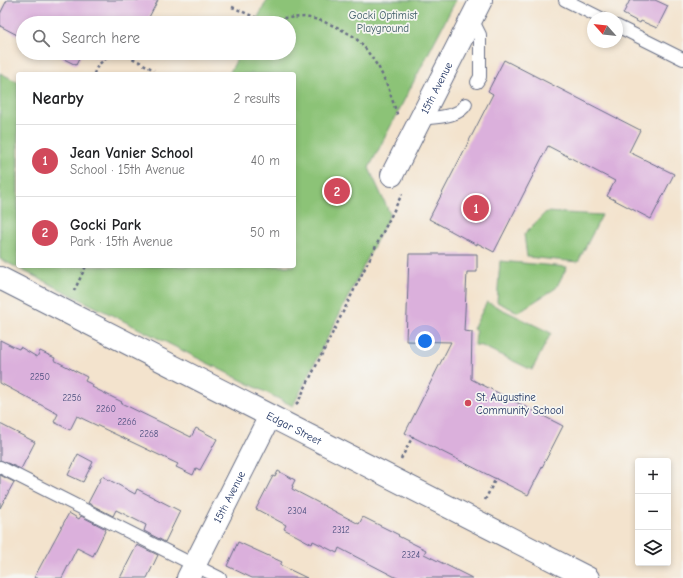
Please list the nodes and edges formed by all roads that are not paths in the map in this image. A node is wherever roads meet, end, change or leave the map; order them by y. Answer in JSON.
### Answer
{"nodes":[{"id":1,"x":481,"y":0,"type":"edge"},
{"id":2,"x":565,"y":0,"type":"edge"},
{"id":3,"x":589,"y":12,"type":"edge"},
{"id":4,"x":472,"y":19,"type":"junction"},
{"id":5,"x":623,"y":29,"type":"edge"},
{"id":6,"x":683,"y":59,"type":"edge"},
{"id":7,"x":477,"y":82,"type":"dead end"},
{"id":8,"x":466,"y":104,"type":"dead end"},
{"id":9,"x":419,"y":122,"type":"junction"},
{"id":10,"x":392,"y":175,"type":"road end"},
{"id":11,"x":0,"y":278,"type":"edge"},
{"id":12,"x":270,"y":416,"type":"junction"},
{"id":13,"x":0,"y":467,"type":"edge"},
{"id":14,"x":191,"y":572,"type":"edge"},
{"id":15,"x":220,"y":578,"type":"edge"},
{"id":16,"x":588,"y":578,"type":"edge"}],
"edges":[{"from":1,"to":4,"type":"street","name":"15th Avenue"},
{"from":2,"to":3,"type":"lane"},
{"from":4,"to":7,"type":"lane"},
{"from":4,"to":9,"type":"street","name":"15th Avenue"},
{"from":5,"to":6,"type":"lane"},
{"from":8,"to":9,"type":"lane"},
{"from":9,"to":10,"type":"street","name":"15th Avenue"},
{"from":11,"to":12,"type":"street","name":"Edgar Street"},
{"from":12,"to":14,"type":"street","name":"15th Avenue"},
{"from":12,"to":16,"type":"street","name":"Edgar Street"},
{"from":13,"to":14,"type":"lane"},
{"from":14,"to":15,"type":"lane"}]}
